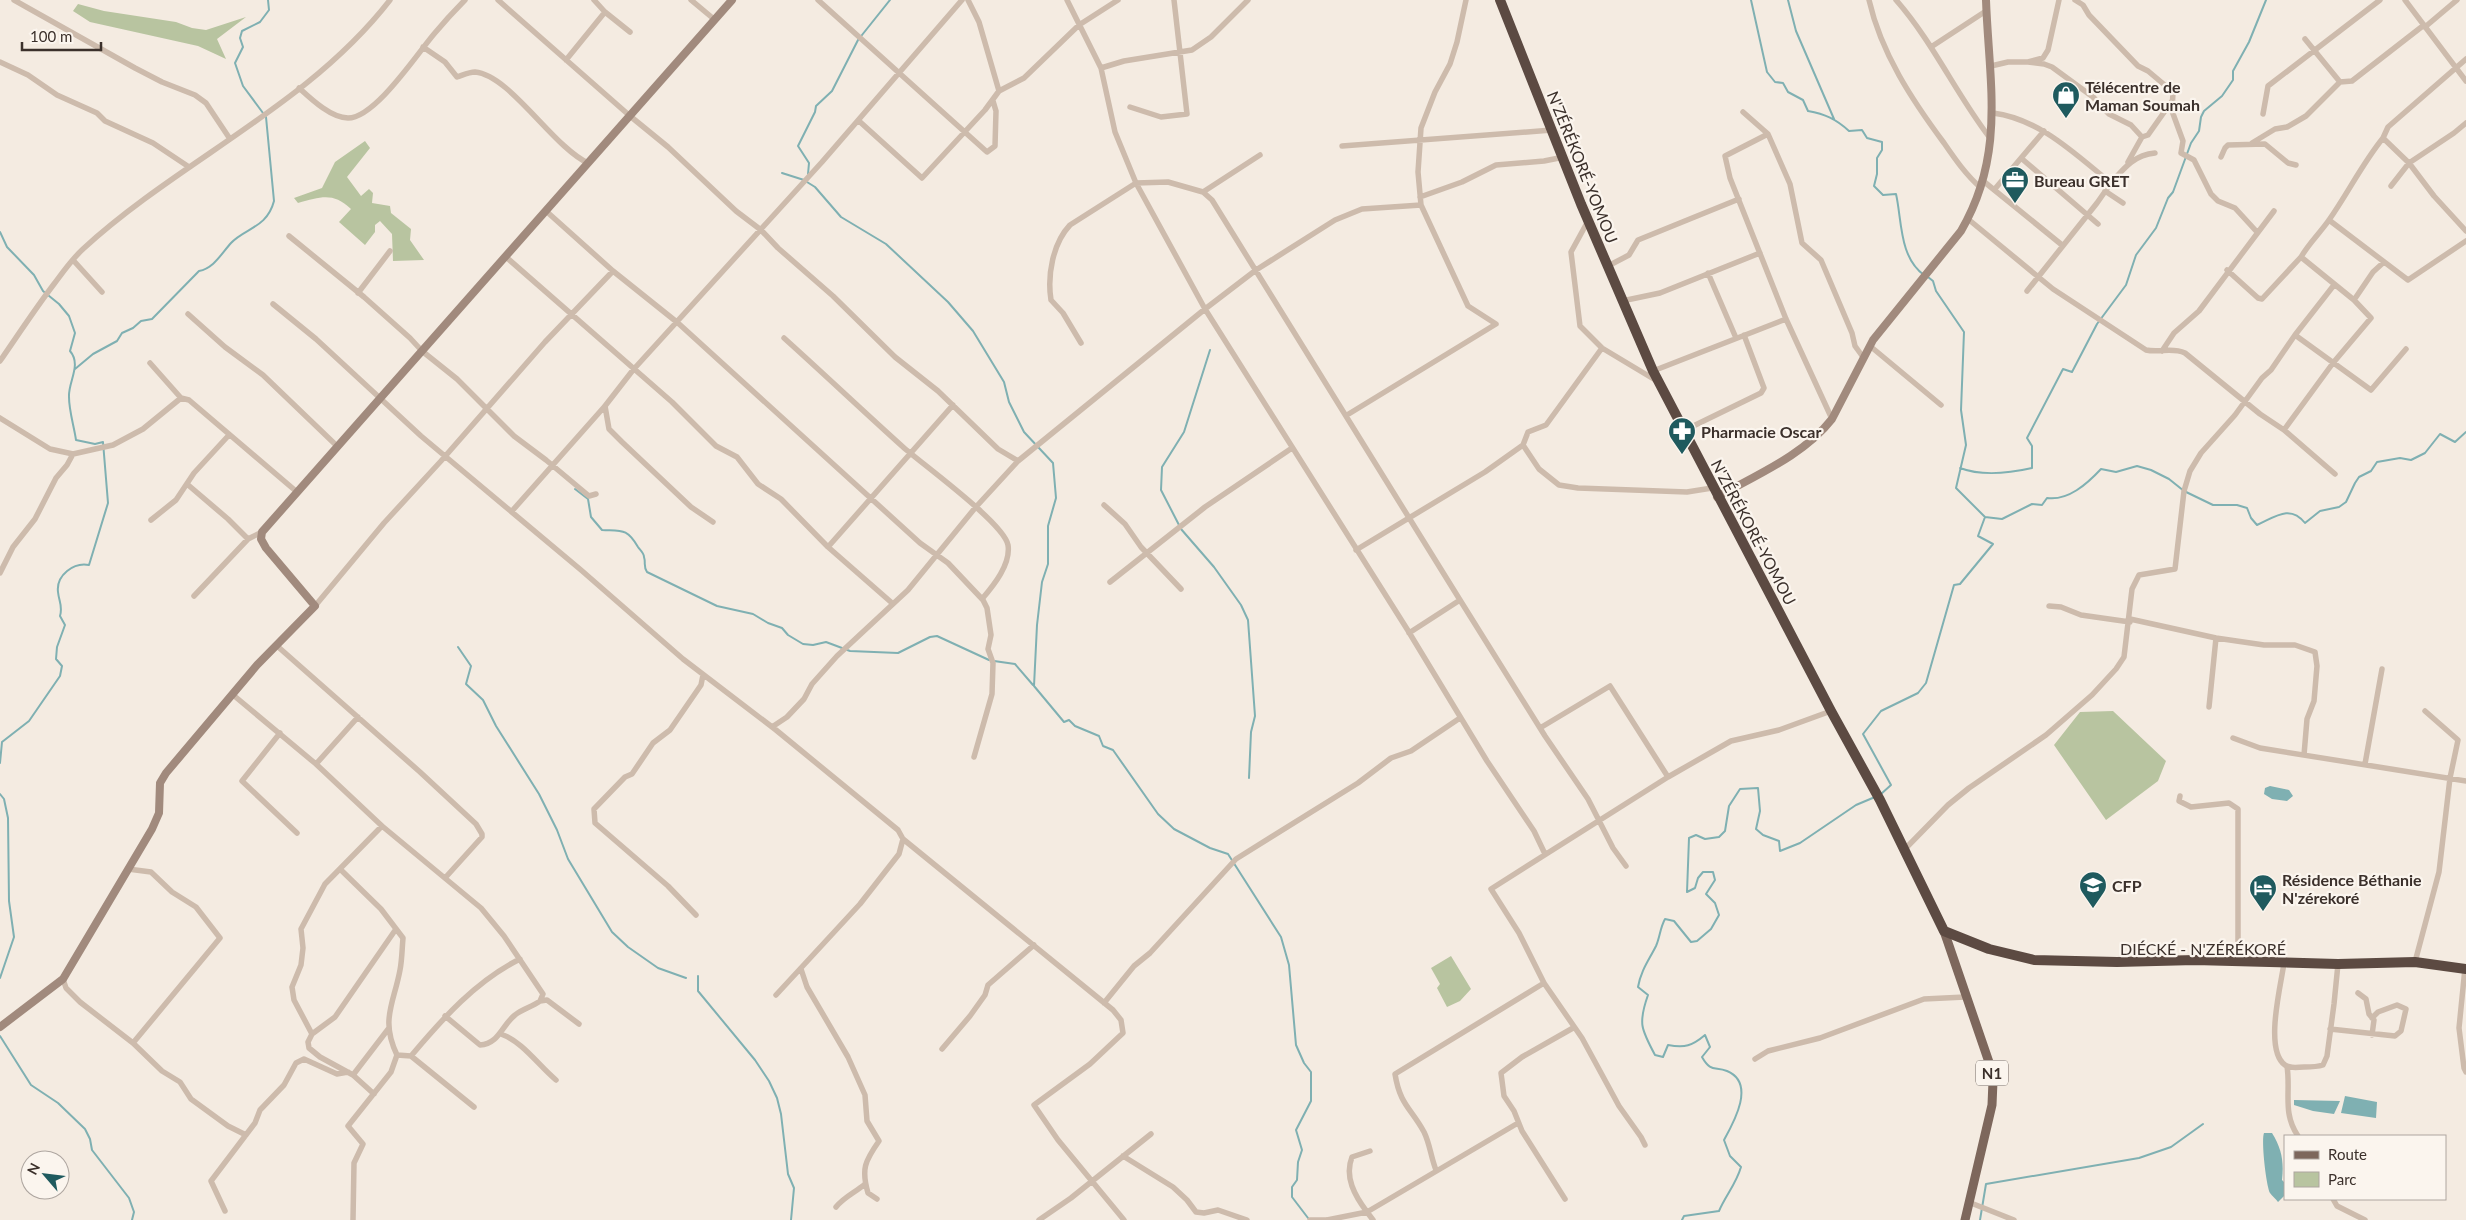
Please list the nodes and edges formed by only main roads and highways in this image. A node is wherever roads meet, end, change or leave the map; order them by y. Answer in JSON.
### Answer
{"nodes":[{"id":1,"x":1500,"y":0,"type":"edge"},
{"id":2,"x":1944,"y":931,"type":"junction"},
{"id":3,"x":2465,"y":968,"type":"edge"},
{"id":4,"x":1965,"y":1220,"type":"edge"}],
"edges":[{"from":1,"to":2,"type":"highway","name":"N'ZÉRÉKORÉ-YOMOU","number":"N1"},
{"from":2,"to":3,"type":"highway","name":"DIÉCKÉ - N'ZÉRÉKORÉ"},
{"from":2,"to":4,"type":"main road","number":"N1"}]}
